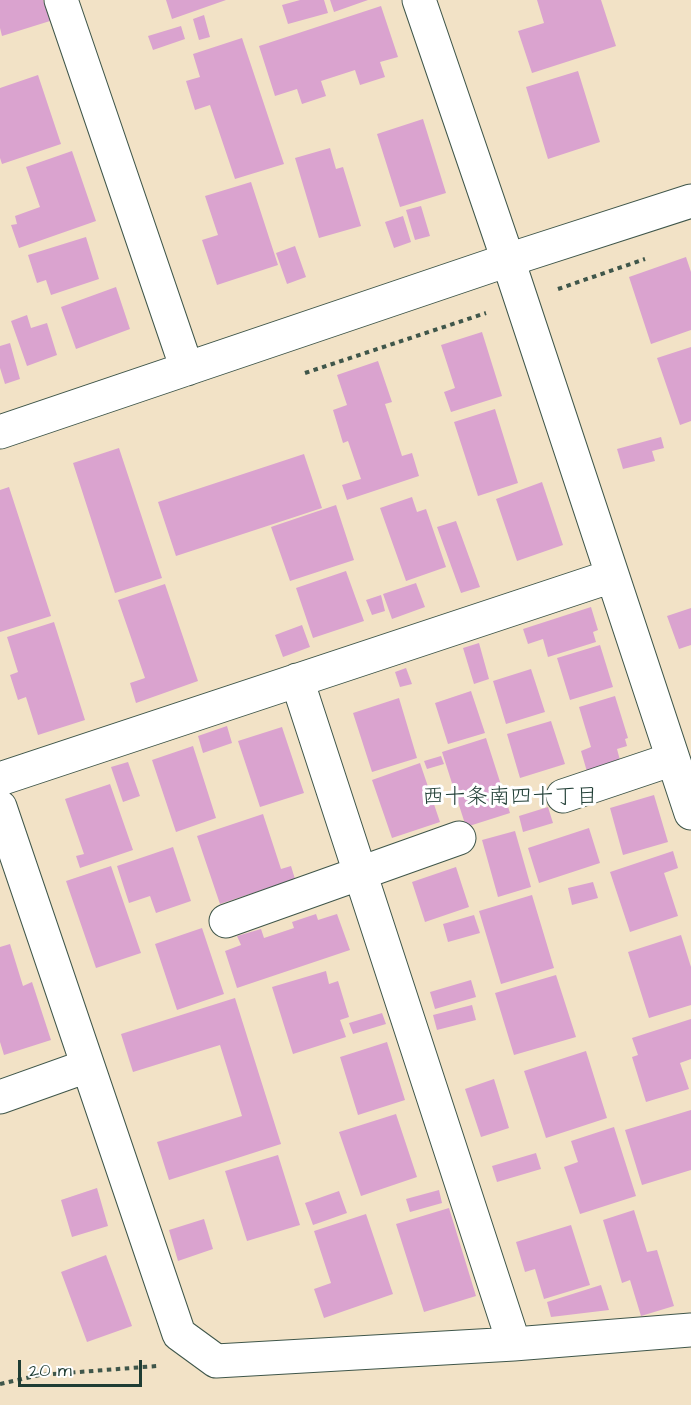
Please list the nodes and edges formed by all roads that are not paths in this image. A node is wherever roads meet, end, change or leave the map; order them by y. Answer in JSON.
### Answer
{"nodes":[{"id":1,"x":61,"y":0,"type":"edge"},
{"id":2,"x":419,"y":0,"type":"edge"},
{"id":3,"x":691,"y":201,"type":"edge"},
{"id":4,"x":508,"y":260,"type":"junction"},
{"id":5,"x":187,"y":369,"type":"junction"},
{"id":6,"x":0,"y":432,"type":"edge"},
{"id":7,"x":612,"y":576,"type":"junction"},
{"id":8,"x":297,"y":680,"type":"junction"},
{"id":9,"x":673,"y":759,"type":"junction"},
{"id":10,"x":0,"y":779,"type":"edge"},
{"id":11,"x":563,"y":796,"type":"dead end"},
{"id":12,"x":0,"y":807,"type":"edge"},
{"id":13,"x":691,"y":813,"type":"edge"},
{"id":14,"x":459,"y":838,"type":"dead end"},
{"id":15,"x":360,"y":873,"type":"junction"},
{"id":16,"x":226,"y":921,"type":"dead end"},
{"id":17,"x":87,"y":1066,"type":"junction"},
{"id":18,"x":0,"y":1097,"type":"edge"},
{"id":19,"x":691,"y":1330,"type":"edge"},
{"id":20,"x":514,"y":1344,"type":"junction"}],
"edges":[{"from":1,"to":5,"type":"street"},
{"from":2,"to":4,"type":"street"},
{"from":3,"to":4,"type":"street"},
{"from":4,"to":5,"type":"street"},
{"from":4,"to":7,"type":"street"},
{"from":5,"to":6,"type":"street"},
{"from":7,"to":8,"type":"street"},
{"from":7,"to":9,"type":"street"},
{"from":8,"to":10,"type":"street"},
{"from":8,"to":15,"type":"street"},
{"from":9,"to":11,"type":"street"},
{"from":9,"to":13,"type":"street"},
{"from":12,"to":17,"type":"street"},
{"from":14,"to":15,"type":"street"},
{"from":15,"to":16,"type":"street"},
{"from":15,"to":20,"type":"street"},
{"from":17,"to":18,"type":"street"},
{"from":17,"to":20,"type":"street"},
{"from":19,"to":20,"type":"street"}]}
